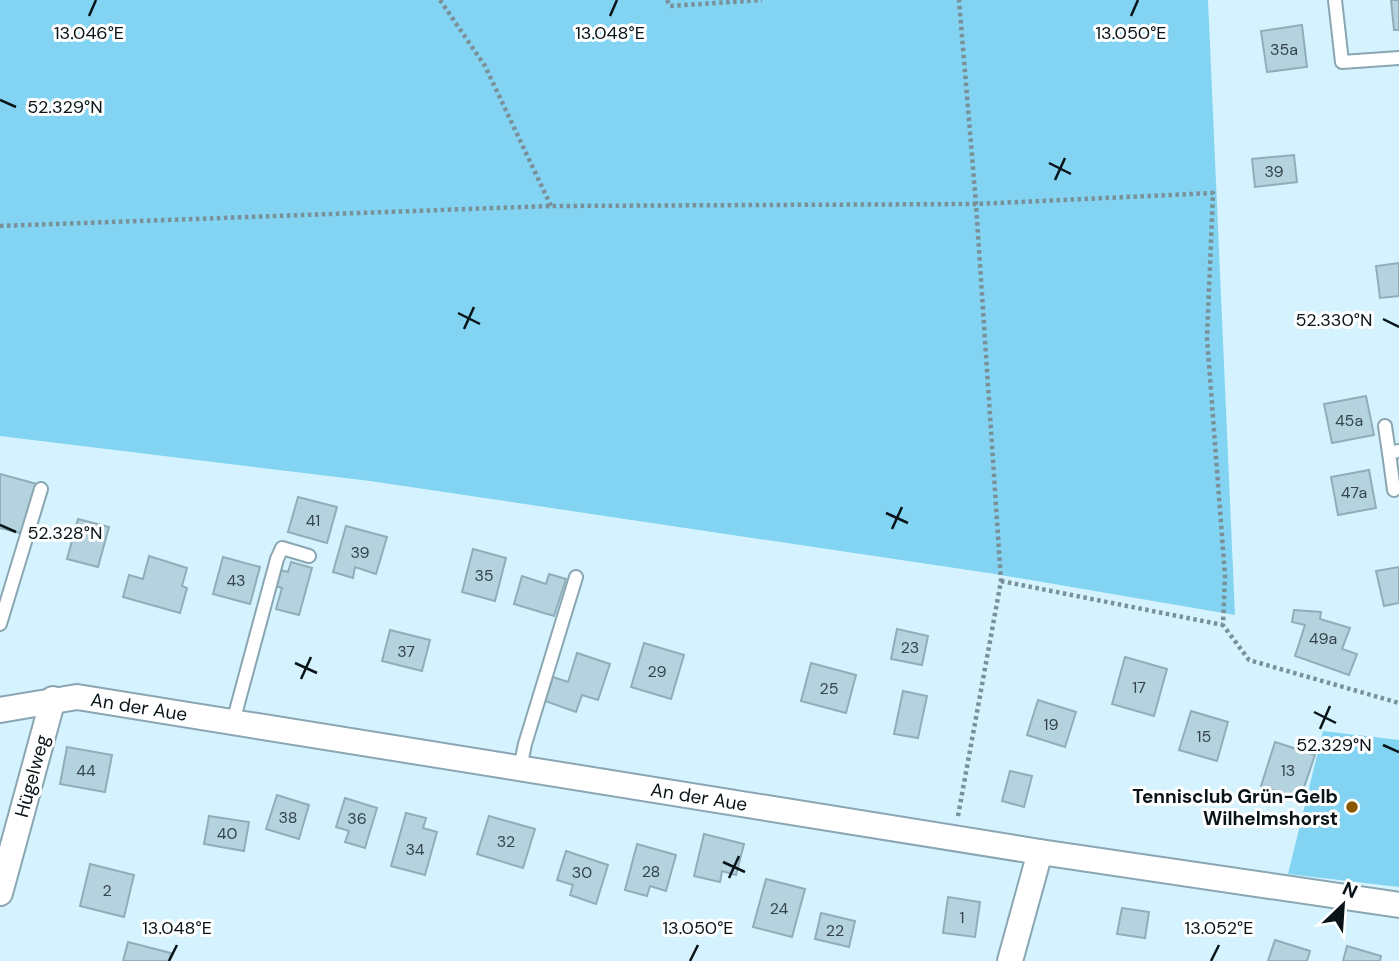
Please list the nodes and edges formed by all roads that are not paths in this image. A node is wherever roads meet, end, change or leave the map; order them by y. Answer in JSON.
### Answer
{"nodes":[{"id":1,"x":1335,"y":0,"type":"edge"},
{"id":2,"x":1399,"y":58,"type":"edge"},
{"id":3,"x":1385,"y":426,"type":"dead end"},
{"id":4,"x":1394,"y":452,"type":"edge"},
{"id":5,"x":41,"y":489,"type":"dead end"},
{"id":6,"x":1394,"y":490,"type":"dead end"},
{"id":7,"x":309,"y":556,"type":"dead end"},
{"id":8,"x":576,"y":577,"type":"dead end"},
{"id":9,"x":0,"y":624,"type":"edge"},
{"id":10,"x":52,"y":699,"type":"junction"},
{"id":11,"x":0,"y":710,"type":"edge"},
{"id":12,"x":233,"y":722,"type":"junction"},
{"id":13,"x":520,"y":768,"type":"junction"},
{"id":14,"x":1040,"y":852,"type":"junction"},
{"id":15,"x":0,"y":893,"type":"edge"},
{"id":16,"x":1399,"y":905,"type":"edge"},
{"id":17,"x":1010,"y":961,"type":"edge"}],
"edges":[{"from":1,"to":2,"type":"lane"},
{"from":3,"to":4,"type":"lane"},
{"from":4,"to":6,"type":"lane"},
{"from":5,"to":9,"type":"lane"},
{"from":7,"to":12,"type":"lane"},
{"from":8,"to":13,"type":"lane"},
{"from":10,"to":11,"type":"street","name":"An der Aue"},
{"from":10,"to":12,"type":"street","name":"An der Aue"},
{"from":10,"to":15,"type":"street","name":"Hügelweg"},
{"from":12,"to":13,"type":"street","name":"An der Aue"},
{"from":13,"to":14,"type":"street","name":"An der Aue"},
{"from":14,"to":16,"type":"street","name":"An der Aue"},
{"from":14,"to":17,"type":"street"}]}
